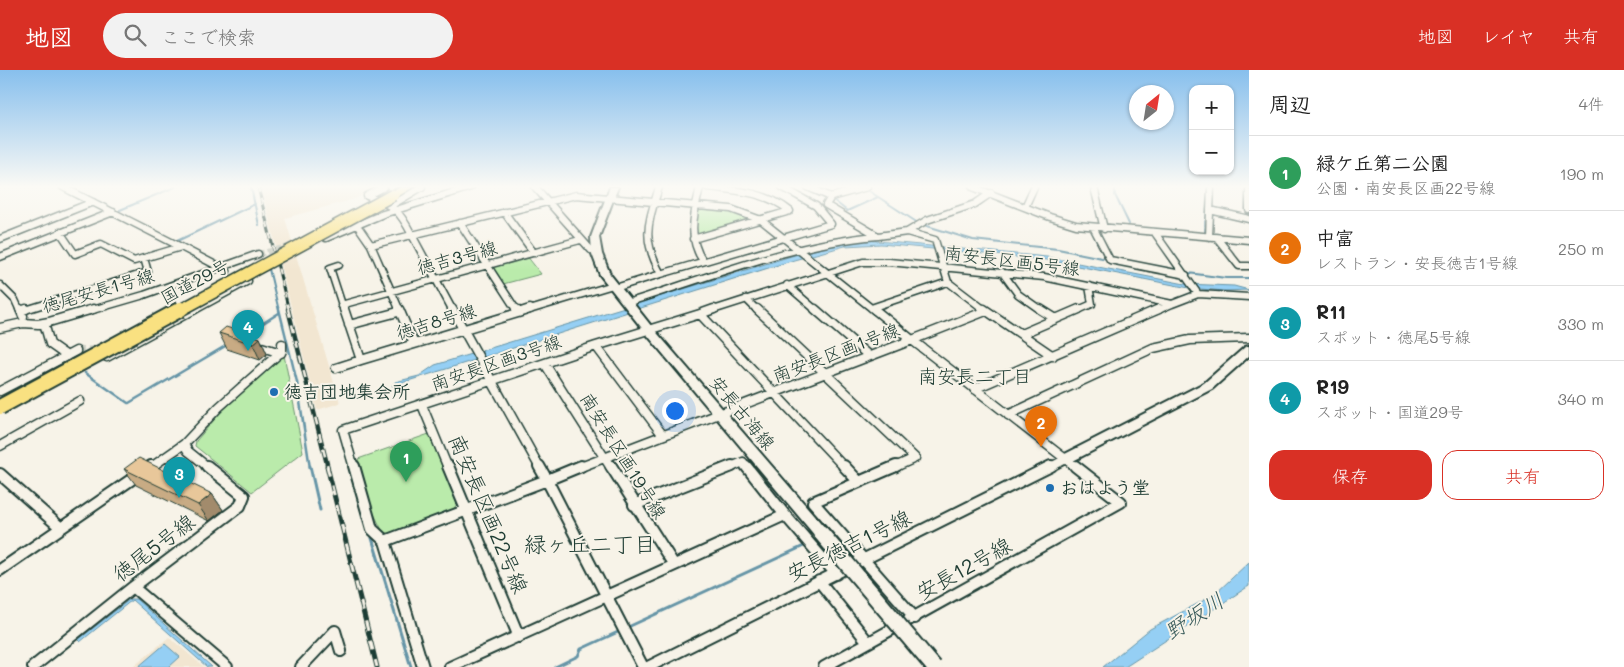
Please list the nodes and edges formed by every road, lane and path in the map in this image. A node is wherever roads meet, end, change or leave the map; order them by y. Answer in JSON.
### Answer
{"nodes":[{"id":1,"x":61,"y":215,"type":"edge"},
{"id":2,"x":105,"y":215,"type":"edge"},
{"id":3,"x":119,"y":215,"type":"edge"},
{"id":4,"x":350,"y":215,"type":"edge"},
{"id":5,"x":351,"y":215,"type":"edge"},
{"id":6,"x":390,"y":215,"type":"edge"},
{"id":7,"x":401,"y":215,"type":"edge"},
{"id":8,"x":493,"y":215,"type":"edge"},
{"id":9,"x":506,"y":215,"type":"edge"},
{"id":10,"x":558,"y":215,"type":"edge"},
{"id":11,"x":602,"y":215,"type":"edge"},
{"id":12,"x":652,"y":215,"type":"edge"},
{"id":13,"x":695,"y":215,"type":"edge"},
{"id":14,"x":747,"y":215,"type":"edge"},
{"id":15,"x":778,"y":215,"type":"edge"},
{"id":16,"x":823,"y":215,"type":"edge"},
{"id":17,"x":843,"y":215,"type":"edge"},
{"id":18,"x":942,"y":215,"type":"edge"},
{"id":19,"x":1044,"y":215,"type":"edge"},
{"id":20,"x":1101,"y":215,"type":"edge"},
{"id":21,"x":1210,"y":215,"type":"edge"},
{"id":22,"x":1231,"y":215,"type":"edge"},
{"id":23,"x":1249,"y":219,"type":"edge"},
{"id":24,"x":761,"y":220,"type":"junction"},
{"id":25,"x":460,"y":223,"type":"junction"},
{"id":26,"x":357,"y":226,"type":"junction"},
{"id":27,"x":1093,"y":228,"type":"junction"},
{"id":28,"x":1104,"y":229,"type":"junction"},
{"id":29,"x":60,"y":232,"type":"junction"},
{"id":30,"x":907,"y":232,"type":"junction"},
{"id":31,"x":1155,"y":233,"type":"junction"},
{"id":32,"x":413,"y":234,"type":"junction"},
{"id":33,"x":878,"y":236,"type":"junction"},
{"id":34,"x":1209,"y":237,"type":"junction"},
{"id":35,"x":326,"y":238,"type":"dead end"},
{"id":36,"x":784,"y":238,"type":"junction"},
{"id":37,"x":1217,"y":238,"type":"junction"},
{"id":38,"x":0,"y":239,"type":"edge"},
{"id":39,"x":693,"y":239,"type":"junction"},
{"id":40,"x":590,"y":240,"type":"dead end"},
{"id":41,"x":1249,"y":240,"type":"edge"},
{"id":42,"x":581,"y":241,"type":"junction"},
{"id":43,"x":371,"y":245,"type":"junction"},
{"id":44,"x":181,"y":247,"type":"junction"},
{"id":45,"x":798,"y":249,"type":"junction"},
{"id":46,"x":590,"y":250,"type":"dead end"},
{"id":47,"x":534,"y":253,"type":"junction"},
{"id":48,"x":258,"y":254,"type":"tunnel mouth"},
{"id":49,"x":0,"y":257,"type":"edge"},
{"id":50,"x":144,"y":258,"type":"junction"},
{"id":51,"x":703,"y":261,"type":"junction"},
{"id":52,"x":339,"y":266,"type":"dead end"},
{"id":53,"x":488,"y":266,"type":"junction"},
{"id":54,"x":1249,"y":266,"type":"edge"},
{"id":55,"x":220,"y":267,"type":"junction"},
{"id":56,"x":943,"y":267,"type":"junction"},
{"id":57,"x":227,"y":271,"type":"dead end"},
{"id":58,"x":828,"y":272,"type":"junction"},
{"id":59,"x":1002,"y":272,"type":"junction"},
{"id":60,"x":661,"y":274,"type":"junction"},
{"id":61,"x":1186,"y":275,"type":"junction"},
{"id":62,"x":437,"y":279,"type":"junction"},
{"id":63,"x":248,"y":281,"type":"dead end"},
{"id":64,"x":948,"y":282,"type":"junction"},
{"id":65,"x":787,"y":285,"type":"junction"},
{"id":66,"x":0,"y":286,"type":"edge"},
{"id":67,"x":1089,"y":286,"type":"junction"},
{"id":68,"x":614,"y":287,"type":"junction"},
{"id":69,"x":390,"y":292,"type":"junction"},
{"id":70,"x":1198,"y":294,"type":"junction"},
{"id":71,"x":1249,"y":297,"type":"edge"},
{"id":72,"x":746,"y":298,"type":"junction"},
{"id":73,"x":341,"y":304,"type":"junction"},
{"id":74,"x":1172,"y":304,"type":"junction"},
{"id":75,"x":630,"y":307,"type":"junction"},
{"id":76,"x":871,"y":308,"type":"junction"},
{"id":77,"x":21,"y":311,"type":"junction"},
{"id":78,"x":986,"y":311,"type":"junction"},
{"id":79,"x":398,"y":312,"type":"junction"},
{"id":80,"x":518,"y":313,"type":"junction"},
{"id":81,"x":700,"y":314,"type":"junction"},
{"id":82,"x":1056,"y":319,"type":"junction"},
{"id":83,"x":23,"y":323,"type":"junction"},
{"id":84,"x":44,"y":323,"type":"junction"},
{"id":85,"x":349,"y":325,"type":"junction"},
{"id":86,"x":0,"y":328,"type":"edge"},
{"id":87,"x":464,"y":329,"type":"junction"},
{"id":88,"x":648,"y":329,"type":"junction"},
{"id":89,"x":1021,"y":334,"type":"junction"},
{"id":90,"x":1249,"y":338,"type":"edge"},
{"id":91,"x":912,"y":340,"type":"junction"},
{"id":92,"x":247,"y":342,"type":"edge"},
{"id":93,"x":414,"y":344,"type":"junction"},
{"id":94,"x":596,"y":346,"type":"junction"},
{"id":95,"x":1249,"y":350,"type":"edge"},
{"id":96,"x":76,"y":351,"type":"tunnel mouth"},
{"id":97,"x":67,"y":356,"type":"junction"},
{"id":98,"x":869,"y":356,"type":"junction"},
{"id":99,"x":1053,"y":356,"type":"junction"},
{"id":100,"x":361,"y":360,"type":"junction"},
{"id":101,"x":545,"y":364,"type":"junction"},
{"id":102,"x":336,"y":368,"type":"dead end"},
{"id":103,"x":824,"y":373,"type":"junction"},
{"id":104,"x":492,"y":382,"type":"junction"},
{"id":105,"x":974,"y":389,"type":"junction"},
{"id":106,"x":0,"y":391,"type":"edge"},
{"id":107,"x":774,"y":392,"type":"junction"},
{"id":108,"x":0,"y":399,"type":"edge"},
{"id":109,"x":80,"y":401,"type":"dead end"},
{"id":110,"x":422,"y":405,"type":"junction"},
{"id":111,"x":0,"y":407,"type":"edge"},
{"id":112,"x":719,"y":413,"type":"junction"},
{"id":113,"x":0,"y":414,"type":"edge"},
{"id":114,"x":1008,"y":415,"type":"junction"},
{"id":115,"x":662,"y":434,"type":"junction"},
{"id":116,"x":184,"y":444,"type":"junction"},
{"id":117,"x":0,"y":446,"type":"edge"},
{"id":118,"x":756,"y":457,"type":"junction"},
{"id":119,"x":606,"y":458,"type":"junction"},
{"id":120,"x":1066,"y":459,"type":"junction"},
{"id":121,"x":743,"y":462,"type":"junction"},
{"id":122,"x":1,"y":477,"type":"edge"},
{"id":123,"x":547,"y":480,"type":"junction"},
{"id":124,"x":860,"y":482,"type":"junction"},
{"id":125,"x":634,"y":506,"type":"junction"},
{"id":126,"x":466,"y":509,"type":"junction"},
{"id":127,"x":785,"y":515,"type":"junction"},
{"id":128,"x":60,"y":528,"type":"junction"},
{"id":129,"x":828,"y":530,"type":"junction"},
{"id":130,"x":385,"y":541,"type":"junction"},
{"id":131,"x":864,"y":559,"type":"junction"},
{"id":132,"x":674,"y":565,"type":"junction"},
{"id":133,"x":0,"y":570,"type":"edge"},
{"id":134,"x":836,"y":574,"type":"junction"},
{"id":135,"x":819,"y":581,"type":"junction"},
{"id":136,"x":133,"y":587,"type":"junction"},
{"id":137,"x":606,"y":597,"type":"junction"},
{"id":138,"x":915,"y":618,"type":"junction"},
{"id":139,"x":519,"y":637,"type":"junction"},
{"id":140,"x":868,"y":642,"type":"junction"},
{"id":141,"x":341,"y":651,"type":"dead end"},
{"id":142,"x":33,"y":667,"type":"edge"},
{"id":143,"x":227,"y":667,"type":"edge"},
{"id":144,"x":301,"y":667,"type":"edge"},
{"id":145,"x":423,"y":667,"type":"edge"},
{"id":146,"x":450,"y":667,"type":"edge"},
{"id":147,"x":643,"y":667,"type":"edge"},
{"id":148,"x":648,"y":667,"type":"edge"},
{"id":149,"x":824,"y":667,"type":"edge"},
{"id":150,"x":934,"y":667,"type":"edge"}],
"edges":[{"from":1,"to":38,"type":"street"},
{"from":2,"to":29,"type":"street"},
{"from":3,"to":44,"type":"street"},
{"from":4,"to":108,"type":"highway","name":"国道29号"},
{"from":5,"to":111,"type":"highway","name":"国道29号","bridge":true},
{"from":6,"to":26,"type":"street"},
{"from":7,"to":32,"type":"street"},
{"from":8,"to":25,"type":"street","name":"南安長区画1号線"},
{"from":9,"to":47,"type":"street"},
{"from":10,"to":42,"type":"street"},
{"from":11,"to":68,"type":"street","name":"安長古海線"},
{"from":12,"to":60,"type":"street"},
{"from":13,"to":39,"type":"street"},
{"from":14,"to":24,"type":"street","name":"南安長区画1号線"},
{"from":15,"to":24,"type":"street"},
{"from":16,"to":36,"type":"street","name":"徳吉8号線"},
{"from":17,"to":33,"type":"street"},
{"from":18,"to":30,"type":"street"},
{"from":19,"to":27,"type":"street"},
{"from":20,"to":28,"type":"street"},
{"from":21,"to":34,"type":"street"},
{"from":22,"to":23,"type":"street"},
{"from":24,"to":36,"type":"street","name":"南安長区画1号線"},
{"from":24,"to":39,"type":"street"},
{"from":25,"to":32,"type":"street","name":"南安長区画1号線"},
{"from":25,"to":53,"type":"street"},
{"from":26,"to":35,"type":"street"},
{"from":26,"to":43,"type":"street"},
{"from":27,"to":28,"type":"street"},
{"from":27,"to":61,"type":"street"},
{"from":28,"to":31,"type":"street"},
{"from":29,"to":49,"type":"street"},
{"from":29,"to":50,"type":"street"},
{"from":30,"to":33,"type":"street"},
{"from":30,"to":56,"type":"street"},
{"from":31,"to":34,"type":"street"},
{"from":31,"to":61,"type":"street"},
{"from":32,"to":43,"type":"street","name":"南安長区画1号線"},
{"from":32,"to":62,"type":"street"},
{"from":33,"to":45,"type":"street"},
{"from":34,"to":37,"type":"street"},
{"from":36,"to":45,"type":"street","name":"南安長区画1号線"},
{"from":36,"to":51,"type":"street","name":"徳吉8号線"},
{"from":37,"to":41,"type":"street"},
{"from":37,"to":54,"type":"street"},
{"from":39,"to":51,"type":"street"},
{"from":40,"to":42,"type":"street","name":"徳吉3号線"},
{"from":42,"to":46,"type":"street"},
{"from":42,"to":47,"type":"street","name":"徳吉3号線"},
{"from":43,"to":69,"type":"street"},
{"from":44,"to":50,"type":"street"},
{"from":44,"to":55,"type":"street"},
{"from":45,"to":58,"type":"street","name":"南安長区画1号線"},
{"from":45,"to":75,"type":"street"},
{"from":47,"to":53,"type":"street","name":"徳吉3号線"},
{"from":48,"to":55,"type":"street","name":"徳尾安長1号線"},
{"from":50,"to":77,"type":"street"},
{"from":51,"to":60,"type":"street","name":"徳吉8号線"},
{"from":52,"to":73,"type":"street"},
{"from":53,"to":62,"type":"street","name":"徳吉3号線"},
{"from":53,"to":80,"type":"street"},
{"from":55,"to":57,"type":"street"},
{"from":55,"to":84,"type":"street","name":"徳尾安長1号線"},
{"from":56,"to":58,"type":"street","name":"南安長区画5号線"},
{"from":56,"to":59,"type":"street","name":"南安長区画5号線"},
{"from":56,"to":64,"type":"street"},
{"from":58,"to":65,"type":"street","name":"南安長区画5号線"},
{"from":58,"to":76,"type":"street","name":"南安長区画1号線"},
{"from":59,"to":67,"type":"street","name":"南安長区画5号線"},
{"from":59,"to":82,"type":"street"},
{"from":60,"to":68,"type":"street","name":"徳吉8号線"},
{"from":61,"to":70,"type":"street"},
{"from":62,"to":69,"type":"street","name":"徳吉3号線"},
{"from":62,"to":87,"type":"street"},
{"from":63,"to":113,"type":"street"},
{"from":64,"to":76,"type":"street"},
{"from":64,"to":78,"type":"street"},
{"from":65,"to":72,"type":"street","name":"南安長区画5号線"},
{"from":65,"to":98,"type":"street"},
{"from":66,"to":77,"type":"street"},
{"from":67,"to":74,"type":"street","name":"南安長区画5号線"},
{"from":67,"to":82,"type":"street"},
{"from":68,"to":75,"type":"street","name":"安長古海線"},
{"from":68,"to":80,"type":"street","name":"徳吉8号線"},
{"from":69,"to":73,"type":"street","name":"徳吉3号線"},
{"from":69,"to":79,"type":"street"},
{"from":70,"to":71,"type":"street"},
{"from":70,"to":74,"type":"street"},
{"from":72,"to":81,"type":"street","name":"南安長区画5号線"},
{"from":72,"to":103,"type":"street"},
{"from":73,"to":85,"type":"street"},
{"from":74,"to":99,"type":"street"},
{"from":75,"to":88,"type":"street","name":"安長古海線"},
{"from":76,"to":91,"type":"street","name":"南安長区画1号線"},
{"from":77,"to":83,"type":"street"},
{"from":78,"to":89,"type":"street"},
{"from":78,"to":91,"type":"street"},
{"from":79,"to":85,"type":"street"},
{"from":79,"to":93,"type":"street"},
{"from":80,"to":87,"type":"street","name":"徳吉8号線"},
{"from":81,"to":88,"type":"street","name":"南安長区画3号線"},
{"from":81,"to":107,"type":"street"},
{"from":82,"to":89,"type":"street"},
{"from":83,"to":84,"type":"street","name":"徳尾安長1号線"},
{"from":83,"to":86,"type":"street","name":"徳尾安長1号線"},
{"from":84,"to":97,"type":"street"},
{"from":85,"to":100,"type":"street"},
{"from":87,"to":93,"type":"street","name":"徳吉8号線"},
{"from":87,"to":104,"type":"street"},
{"from":88,"to":94,"type":"street","name":"南安長区画3号線"},
{"from":88,"to":112,"type":"street","name":"安長古海線"},
{"from":89,"to":99,"type":"street"},
{"from":90,"to":114,"type":"street"},
{"from":91,"to":98,"type":"street","name":"南安長区画1号線"},
{"from":91,"to":105,"type":"street"},
{"from":92,"to":116,"type":"street"},
{"from":93,"to":100,"type":"street","name":"徳吉8号線"},
{"from":94,"to":101,"type":"street","name":"南安長区画3号線"},
{"from":94,"to":115,"type":"street"},
{"from":95,"to":120,"type":"street"},
{"from":96,"to":97,"type":"street"},
{"from":97,"to":106,"type":"street"},
{"from":98,"to":103,"type":"street","name":"南安長区画1号線"},
{"from":99,"to":105,"type":"street"},
{"from":100,"to":102,"type":"street","name":"徳吉8号線"},
{"from":101,"to":104,"type":"street","name":"南安長区画3号線"},
{"from":101,"to":119,"type":"street","name":"南安長区画19号線"},
{"from":103,"to":107,"type":"street","name":"南安長区画1号線"},
{"from":103,"to":124,"type":"street"},
{"from":104,"to":110,"type":"street","name":"南安長区画3号線"},
{"from":104,"to":123,"type":"street"},
{"from":105,"to":114,"type":"street"},
{"from":107,"to":112,"type":"street","name":"南安長区画1号線"},
{"from":107,"to":124,"type":"street"},
{"from":109,"to":117,"type":"street"},
{"from":110,"to":126,"type":"street","name":"南安長区画22号線"},
{"from":110,"to":130,"type":"street","name":"南安長区画3号線"},
{"from":112,"to":115,"type":"street","name":"南安長区画1号線"},
{"from":112,"to":118,"type":"street","name":"安長古海線"},
{"from":114,"to":120,"type":"street"},
{"from":115,"to":119,"type":"street","name":"南安長区画1号線"},
{"from":116,"to":128,"type":"street"},
{"from":116,"to":136,"type":"street","name":"徳尾5号線"},
{"from":118,"to":121,"type":"street"},
{"from":118,"to":129,"type":"street","name":"安長古海線"},
{"from":119,"to":123,"type":"street","name":"南安長区画1号線"},
{"from":119,"to":125,"type":"street","name":"南安長区画19号線"},
{"from":120,"to":131,"type":"street","name":"安長徳吉1号線"},
{"from":120,"to":138,"type":"street","name":"安長12号線"},
{"from":121,"to":125,"type":"street"},
{"from":121,"to":127,"type":"street"},
{"from":122,"to":128,"type":"street"},
{"from":123,"to":126,"type":"street","name":"南安長区画1号線"},
{"from":123,"to":137,"type":"street"},
{"from":124,"to":129,"type":"street"},
{"from":125,"to":132,"type":"street","name":"南安長区画19号線"},
{"from":126,"to":130,"type":"street","name":"南安長区画1号線"},
{"from":126,"to":139,"type":"street","name":"南安長区画22号線"},
{"from":127,"to":132,"type":"street"},
{"from":127,"to":134,"type":"street"},
{"from":128,"to":133,"type":"street"},
{"from":129,"to":131,"type":"street"},
{"from":129,"to":150,"type":"street","name":"安長古海線","bridge":true},
{"from":130,"to":145,"type":"street","name":"南安長区画3号線"},
{"from":131,"to":134,"type":"street","name":"安長徳吉1号線"},
{"from":131,"to":138,"type":"street"},
{"from":132,"to":137,"type":"street"},
{"from":134,"to":135,"type":"street","name":"安長徳吉1号線"},
{"from":135,"to":140,"type":"street"},
{"from":135,"to":148,"type":"street","name":"安長徳吉1号線"},
{"from":136,"to":142,"type":"street","name":"徳尾5号線"},
{"from":136,"to":143,"type":"street"},
{"from":137,"to":139,"type":"street"},
{"from":137,"to":147,"type":"street"},
{"from":138,"to":140,"type":"street","name":"安長12号線"},
{"from":139,"to":146,"type":"street"},
{"from":140,"to":149,"type":"street","name":"安長12号線"},
{"from":141,"to":144,"type":"street"}]}
